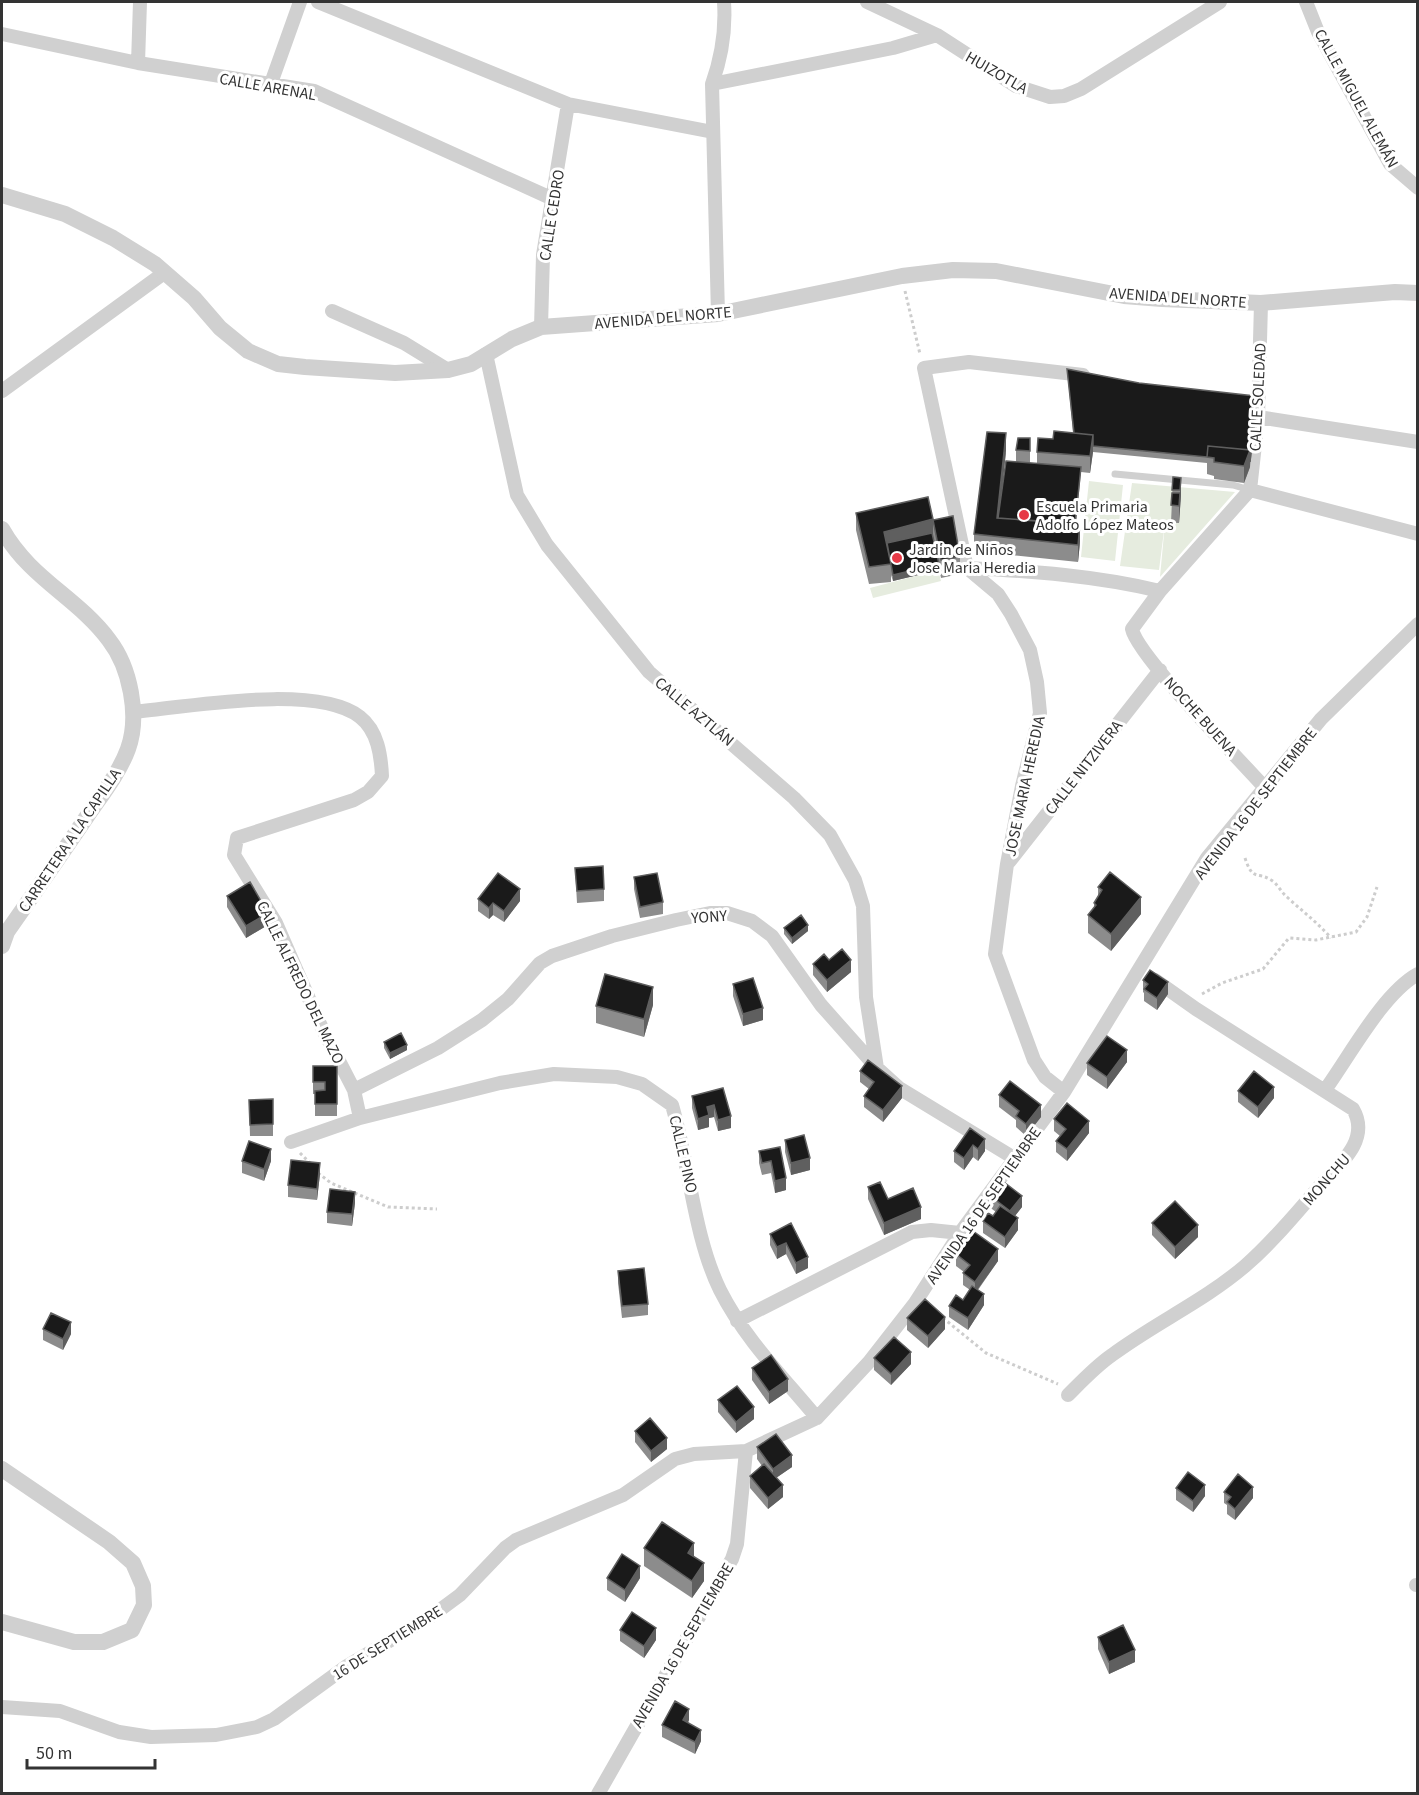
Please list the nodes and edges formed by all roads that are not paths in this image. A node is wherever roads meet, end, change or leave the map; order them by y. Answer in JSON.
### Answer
{"nodes":[{"id":1,"x":140,"y":2,"type":"edge"},
{"id":2,"x":300,"y":2,"type":"edge"},
{"id":3,"x":318,"y":2,"type":"edge"},
{"id":4,"x":724,"y":2,"type":"edge"},
{"id":5,"x":867,"y":2,"type":"edge"},
{"id":6,"x":1220,"y":2,"type":"edge"},
{"id":7,"x":1306,"y":2,"type":"edge"},
{"id":8,"x":2,"y":34,"type":"edge"},
{"id":9,"x":937,"y":35,"type":"junction"},
{"id":10,"x":138,"y":63,"type":"junction"},
{"id":11,"x":712,"y":84,"type":"junction"},
{"id":12,"x":270,"y":86,"type":"junction"},
{"id":13,"x":568,"y":104,"type":"junction"},
{"id":14,"x":713,"y":132,"type":"junction"},
{"id":15,"x":1418,"y":188,"type":"edge"},
{"id":16,"x":2,"y":195,"type":"edge"},
{"id":17,"x":553,"y":199,"type":"junction"},
{"id":18,"x":164,"y":273,"type":"junction"},
{"id":19,"x":1418,"y":293,"type":"edge"},
{"id":20,"x":1261,"y":303,"type":"junction"},
{"id":21,"x":332,"y":311,"type":"dead end"},
{"id":22,"x":718,"y":314,"type":"junction"},
{"id":23,"x":541,"y":327,"type":"junction"},
{"id":24,"x":486,"y":354,"type":"junction"},
{"id":25,"x":448,"y":370,"type":"junction"},
{"id":26,"x":1093,"y":377,"type":"edge"},
{"id":27,"x":2,"y":391,"type":"edge"},
{"id":28,"x":1258,"y":417,"type":"junction"},
{"id":29,"x":1418,"y":442,"type":"edge"},
{"id":30,"x":1115,"y":474,"type":"dead end"},
{"id":31,"x":1251,"y":490,"type":"junction"},
{"id":32,"x":2,"y":529,"type":"edge"},
{"id":33,"x":1418,"y":534,"type":"edge"},
{"id":34,"x":967,"y":568,"type":"junction"},
{"id":35,"x":1160,"y":591,"type":"junction"},
{"id":36,"x":1418,"y":624,"type":"edge"},
{"id":37,"x":1160,"y":670,"type":"junction"},
{"id":38,"x":133,"y":712,"type":"junction"},
{"id":39,"x":1265,"y":788,"type":"junction"},
{"id":40,"x":1007,"y":864,"type":"junction"},
{"id":41,"x":2,"y":946,"type":"edge"},
{"id":42,"x":1140,"y":969,"type":"junction"},
{"id":43,"x":1418,"y":974,"type":"edge"},
{"id":44,"x":877,"y":1068,"type":"junction"},
{"id":45,"x":354,"y":1090,"type":"junction"},
{"id":46,"x":1324,"y":1090,"type":"junction"},
{"id":47,"x":1064,"y":1092,"type":"junction"},
{"id":48,"x":360,"y":1118,"type":"junction"},
{"id":49,"x":291,"y":1142,"type":"road end"},
{"id":50,"x":1014,"y":1158,"type":"junction"},
{"id":51,"x":960,"y":1233,"type":"junction"},
{"id":52,"x":737,"y":1321,"type":"junction"},
{"id":53,"x":1068,"y":1395,"type":"road end"},
{"id":54,"x":817,"y":1418,"type":"junction"},
{"id":55,"x":746,"y":1451,"type":"junction"},
{"id":56,"x":2,"y":1469,"type":"edge"},
{"id":57,"x":2,"y":1622,"type":"edge"},
{"id":58,"x":2,"y":1707,"type":"edge"},
{"id":59,"x":598,"y":1794,"type":"edge"}],
"edges":[{"from":1,"to":10,"type":"street"},
{"from":2,"to":12,"type":"street"},
{"from":3,"to":13,"type":"street"},
{"from":4,"to":11,"type":"street"},
{"from":5,"to":9,"type":"street","name":"HUIZOTLA"},
{"from":6,"to":9,"type":"street","name":"HUIZOTLA"},
{"from":7,"to":15,"type":"street","name":"CALLE MIGUEL ALEMÁN"},
{"from":8,"to":10,"type":"street","name":"CALLE ARENAL"},
{"from":9,"to":11,"type":"street"},
{"from":10,"to":12,"type":"street","name":"CALLE ARENAL"},
{"from":11,"to":14,"type":"street"},
{"from":12,"to":17,"type":"street","name":"CALLE ARENAL"},
{"from":13,"to":14,"type":"street"},
{"from":13,"to":17,"type":"street","name":"CALLE CEDRO"},
{"from":14,"to":22,"type":"street"},
{"from":16,"to":18,"type":"street","name":"AVENIDA DEL NORTE"},
{"from":17,"to":23,"type":"street","name":"CALLE CEDRO"},
{"from":18,"to":25,"type":"street","name":"AVENIDA DEL NORTE"},
{"from":18,"to":27,"type":"street"},
{"from":19,"to":20,"type":"street","name":"AVENIDA DEL NORTE"},
{"from":20,"to":22,"type":"street","name":"AVENIDA DEL NORTE"},
{"from":20,"to":28,"type":"street","name":"CALLE SOLEDAD"},
{"from":21,"to":25,"type":"street"},
{"from":22,"to":23,"type":"street","name":"AVENIDA DEL NORTE"},
{"from":23,"to":24,"type":"street","name":"AVENIDA DEL NORTE"},
{"from":24,"to":25,"type":"street","name":"AVENIDA DEL NORTE"},
{"from":24,"to":44,"type":"street","name":"CALLE AZTLÁN"},
{"from":26,"to":34,"type":"street"},
{"from":28,"to":29,"type":"street"},
{"from":28,"to":31,"type":"street","name":"CALLE SOLEDAD"},
{"from":30,"to":31,"type":"lane"},
{"from":31,"to":33,"type":"street"},
{"from":31,"to":35,"type":"street"},
{"from":32,"to":38,"type":"street","name":"CARRETERA A LA CAPILLA"},
{"from":34,"to":35,"type":"street"},
{"from":34,"to":40,"type":"street","name":"JOSE MARIA HEREDIA"},
{"from":35,"to":37,"type":"street","name":"NOCHE BUENA"},
{"from":36,"to":39,"type":"street","name":"AVENIDA 16 DE SEPTIEMBRE"},
{"from":37,"to":39,"type":"street","name":"NOCHE BUENA"},
{"from":37,"to":40,"type":"street","name":"CALLE NITZIVERA"},
{"from":38,"to":41,"type":"street","name":"CARRETERA A LA CAPILLA"},
{"from":38,"to":45,"type":"street","name":"CALLE ALFREDO DEL MAZO"},
{"from":39,"to":42,"type":"street","name":"AVENIDA 16 DE SEPTIEMBRE"},
{"from":40,"to":47,"type":"street","name":"JOSE MARIA HEREDIA"},
{"from":42,"to":46,"type":"street","name":"MONCHU"},
{"from":42,"to":47,"type":"street","name":"AVENIDA 16 DE SEPTIEMBRE"},
{"from":43,"to":46,"type":"street"},
{"from":44,"to":45,"type":"street","name":"YONY"},
{"from":44,"to":50,"type":"street","name":"YONY"},
{"from":45,"to":48,"type":"street","name":"CALLE ALFREDO DEL MAZO"},
{"from":46,"to":53,"type":"street","name":"MONCHU"},
{"from":47,"to":50,"type":"street","name":"AVENIDA 16 DE SEPTIEMBRE"},
{"from":48,"to":49,"type":"street","name":"CALLE PINO"},
{"from":48,"to":52,"type":"street","name":"CALLE PINO"},
{"from":50,"to":51,"type":"street","name":"AVENIDA 16 DE SEPTIEMBRE"},
{"from":51,"to":52,"type":"street"},
{"from":51,"to":54,"type":"street","name":"AVENIDA 16 DE SEPTIEMBRE"},
{"from":52,"to":54,"type":"street","name":"CALLE PINO"},
{"from":54,"to":55,"type":"street","name":"AVENIDA 16 DE SEPTIEMBRE"},
{"from":55,"to":58,"type":"street","name":"16 DE SEPTIEMBRE"},
{"from":55,"to":59,"type":"street","name":"AVENIDA 16 DE SEPTIEMBRE"},
{"from":56,"to":57,"type":"street"}]}
